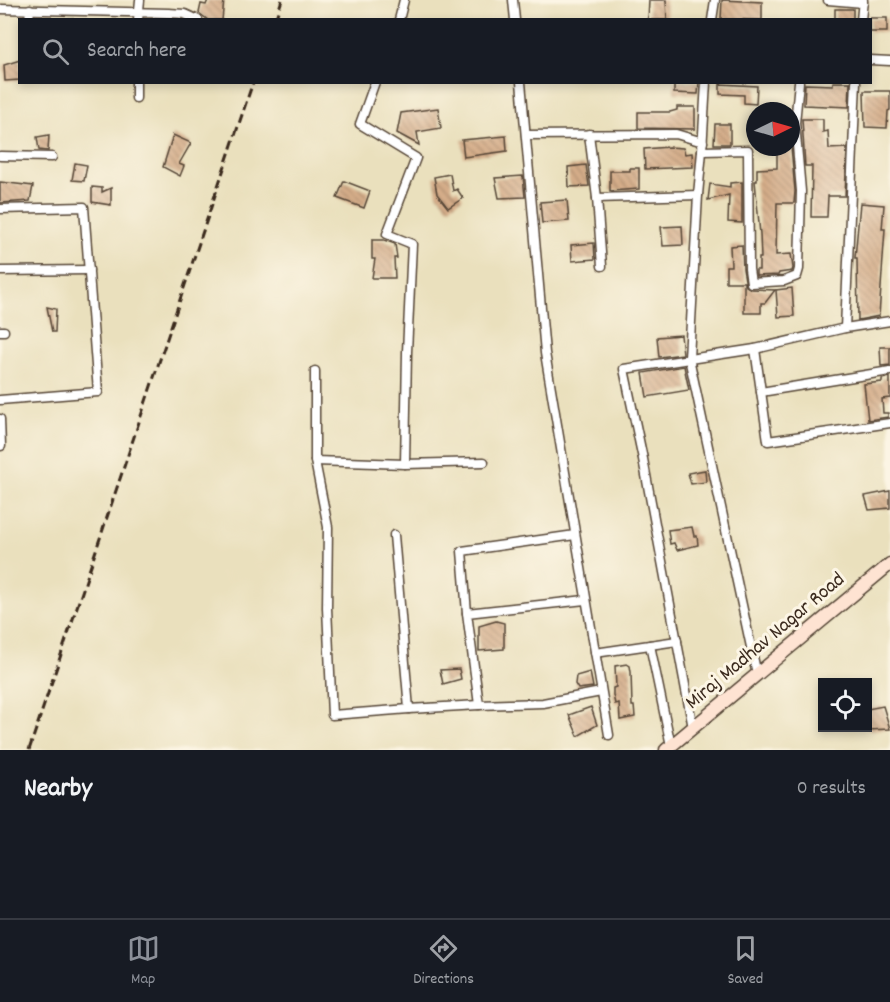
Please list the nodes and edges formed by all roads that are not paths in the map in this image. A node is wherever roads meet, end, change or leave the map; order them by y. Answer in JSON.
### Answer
{"nodes":[{"id":1,"x":140,"y":0,"type":"edge"},
{"id":2,"x":404,"y":0,"type":"edge"},
{"id":3,"x":513,"y":0,"type":"edge"},
{"id":4,"x":715,"y":0,"type":"edge"},
{"id":5,"x":828,"y":0,"type":"edge"},
{"id":6,"x":863,"y":2,"type":"edge"},
{"id":7,"x":0,"y":9,"type":"edge"},
{"id":8,"x":30,"y":9,"type":"junction"},
{"id":9,"x":138,"y":16,"type":"edge"},
{"id":10,"x":30,"y":18,"type":"edge"},
{"id":11,"x":194,"y":18,"type":"edge"},
{"id":12,"x":400,"y":18,"type":"edge"},
{"id":13,"x":515,"y":18,"type":"edge"},
{"id":14,"x":712,"y":18,"type":"edge"},
{"id":15,"x":861,"y":18,"type":"edge"},
{"id":16,"x":872,"y":60,"type":"edge"},
{"id":17,"x":890,"y":61,"type":"edge"},
{"id":18,"x":136,"y":84,"type":"edge"},
{"id":19,"x":374,"y":84,"type":"edge"},
{"id":20,"x":521,"y":84,"type":"edge"},
{"id":21,"x":706,"y":84,"type":"edge"},
{"id":22,"x":798,"y":84,"type":"edge"},
{"id":23,"x":856,"y":84,"type":"edge"},
{"id":24,"x":135,"y":98,"type":"dead end"},
{"id":25,"x":589,"y":134,"type":"junction"},
{"id":26,"x":526,"y":135,"type":"junction"},
{"id":27,"x":702,"y":146,"type":"junction"},
{"id":28,"x":0,"y":156,"type":"edge"},
{"id":29,"x":52,"y":157,"type":"dead end"},
{"id":30,"x":698,"y":195,"type":"junction"},
{"id":31,"x":597,"y":198,"type":"junction"},
{"id":32,"x":0,"y":209,"type":"edge"},
{"id":33,"x":602,"y":267,"type":"dead end"},
{"id":34,"x":89,"y":270,"type":"junction"},
{"id":35,"x":0,"y":271,"type":"edge"},
{"id":36,"x":890,"y":321,"type":"edge"},
{"id":37,"x":846,"y":327,"type":"junction"},
{"id":38,"x":754,"y":349,"type":"junction"},
{"id":39,"x":689,"y":358,"type":"junction"},
{"id":40,"x":315,"y":371,"type":"dead end"},
{"id":41,"x":890,"y":371,"type":"edge"},
{"id":42,"x":761,"y":392,"type":"junction"},
{"id":43,"x":0,"y":400,"type":"edge"},
{"id":44,"x":0,"y":419,"type":"edge"},
{"id":45,"x":890,"y":423,"type":"edge"},
{"id":46,"x":1,"y":446,"type":"edge"},
{"id":47,"x":315,"y":461,"type":"junction"},
{"id":48,"x":484,"y":462,"type":"dead end"},
{"id":49,"x":405,"y":464,"type":"junction"},
{"id":50,"x":394,"y":535,"type":"dead end"},
{"id":51,"x":575,"y":535,"type":"junction"},
{"id":52,"x":890,"y":564,"type":"edge"},
{"id":53,"x":585,"y":600,"type":"junction"},
{"id":54,"x":467,"y":613,"type":"junction"},
{"id":55,"x":677,"y":641,"type":"junction"},
{"id":56,"x":650,"y":645,"type":"junction"},
{"id":57,"x":595,"y":653,"type":"junction"},
{"id":58,"x":757,"y":675,"type":"junction"},
{"id":59,"x":602,"y":692,"type":"junction"},
{"id":60,"x":479,"y":705,"type":"junction"},
{"id":61,"x":410,"y":709,"type":"junction"},
{"id":62,"x":693,"y":728,"type":"junction"},
{"id":63,"x":609,"y":735,"type":"dead end"},
{"id":64,"x":668,"y":748,"type":"edge"}],
"edges":[{"from":1,"to":9,"type":"street"},
{"from":2,"to":12,"type":"street"},
{"from":3,"to":13,"type":"street"},
{"from":4,"to":14,"type":"street"},
{"from":5,"to":6,"type":"street"},
{"from":6,"to":15,"type":"street"},
{"from":7,"to":8,"type":"street"},
{"from":8,"to":9,"type":"street"},
{"from":8,"to":10,"type":"street"},
{"from":9,"to":11,"type":"street"},
{"from":16,"to":17,"type":"street"},
{"from":18,"to":24,"type":"street"},
{"from":19,"to":49,"type":"street"},
{"from":20,"to":26,"type":"street"},
{"from":21,"to":27,"type":"street"},
{"from":22,"to":27,"type":"street"},
{"from":23,"to":37,"type":"street"},
{"from":25,"to":26,"type":"street"},
{"from":25,"to":27,"type":"street"},
{"from":25,"to":31,"type":"street"},
{"from":26,"to":51,"type":"street"},
{"from":27,"to":30,"type":"street"},
{"from":28,"to":29,"type":"street"},
{"from":30,"to":31,"type":"street"},
{"from":30,"to":39,"type":"street"},
{"from":31,"to":33,"type":"street"},
{"from":32,"to":34,"type":"street"},
{"from":34,"to":35,"type":"street"},
{"from":34,"to":43,"type":"street"},
{"from":36,"to":37,"type":"street"},
{"from":37,"to":38,"type":"street"},
{"from":38,"to":39,"type":"street"},
{"from":38,"to":42,"type":"street"},
{"from":39,"to":55,"type":"street"},
{"from":39,"to":58,"type":"street"},
{"from":40,"to":47,"type":"street"},
{"from":41,"to":42,"type":"street"},
{"from":42,"to":45,"type":"street"},
{"from":44,"to":46,"type":"street"},
{"from":47,"to":49,"type":"street"},
{"from":47,"to":61,"type":"street"},
{"from":48,"to":49,"type":"street"},
{"from":50,"to":61,"type":"street"},
{"from":51,"to":53,"type":"street"},
{"from":51,"to":54,"type":"street"},
{"from":52,"to":58,"type":"street","name":"Miraj Madhav Nagar Road"},
{"from":53,"to":54,"type":"street"},
{"from":53,"to":57,"type":"street"},
{"from":54,"to":60,"type":"street"},
{"from":55,"to":56,"type":"street"},
{"from":55,"to":62,"type":"street"},
{"from":56,"to":57,"type":"street"},
{"from":56,"to":64,"type":"street"},
{"from":57,"to":59,"type":"street"},
{"from":58,"to":62,"type":"street","name":"Miraj Madhav Nagar Road"},
{"from":59,"to":60,"type":"street"},
{"from":59,"to":63,"type":"street"},
{"from":60,"to":61,"type":"street"},
{"from":62,"to":64,"type":"street","name":"Miraj Madhav Nagar Road"}]}
